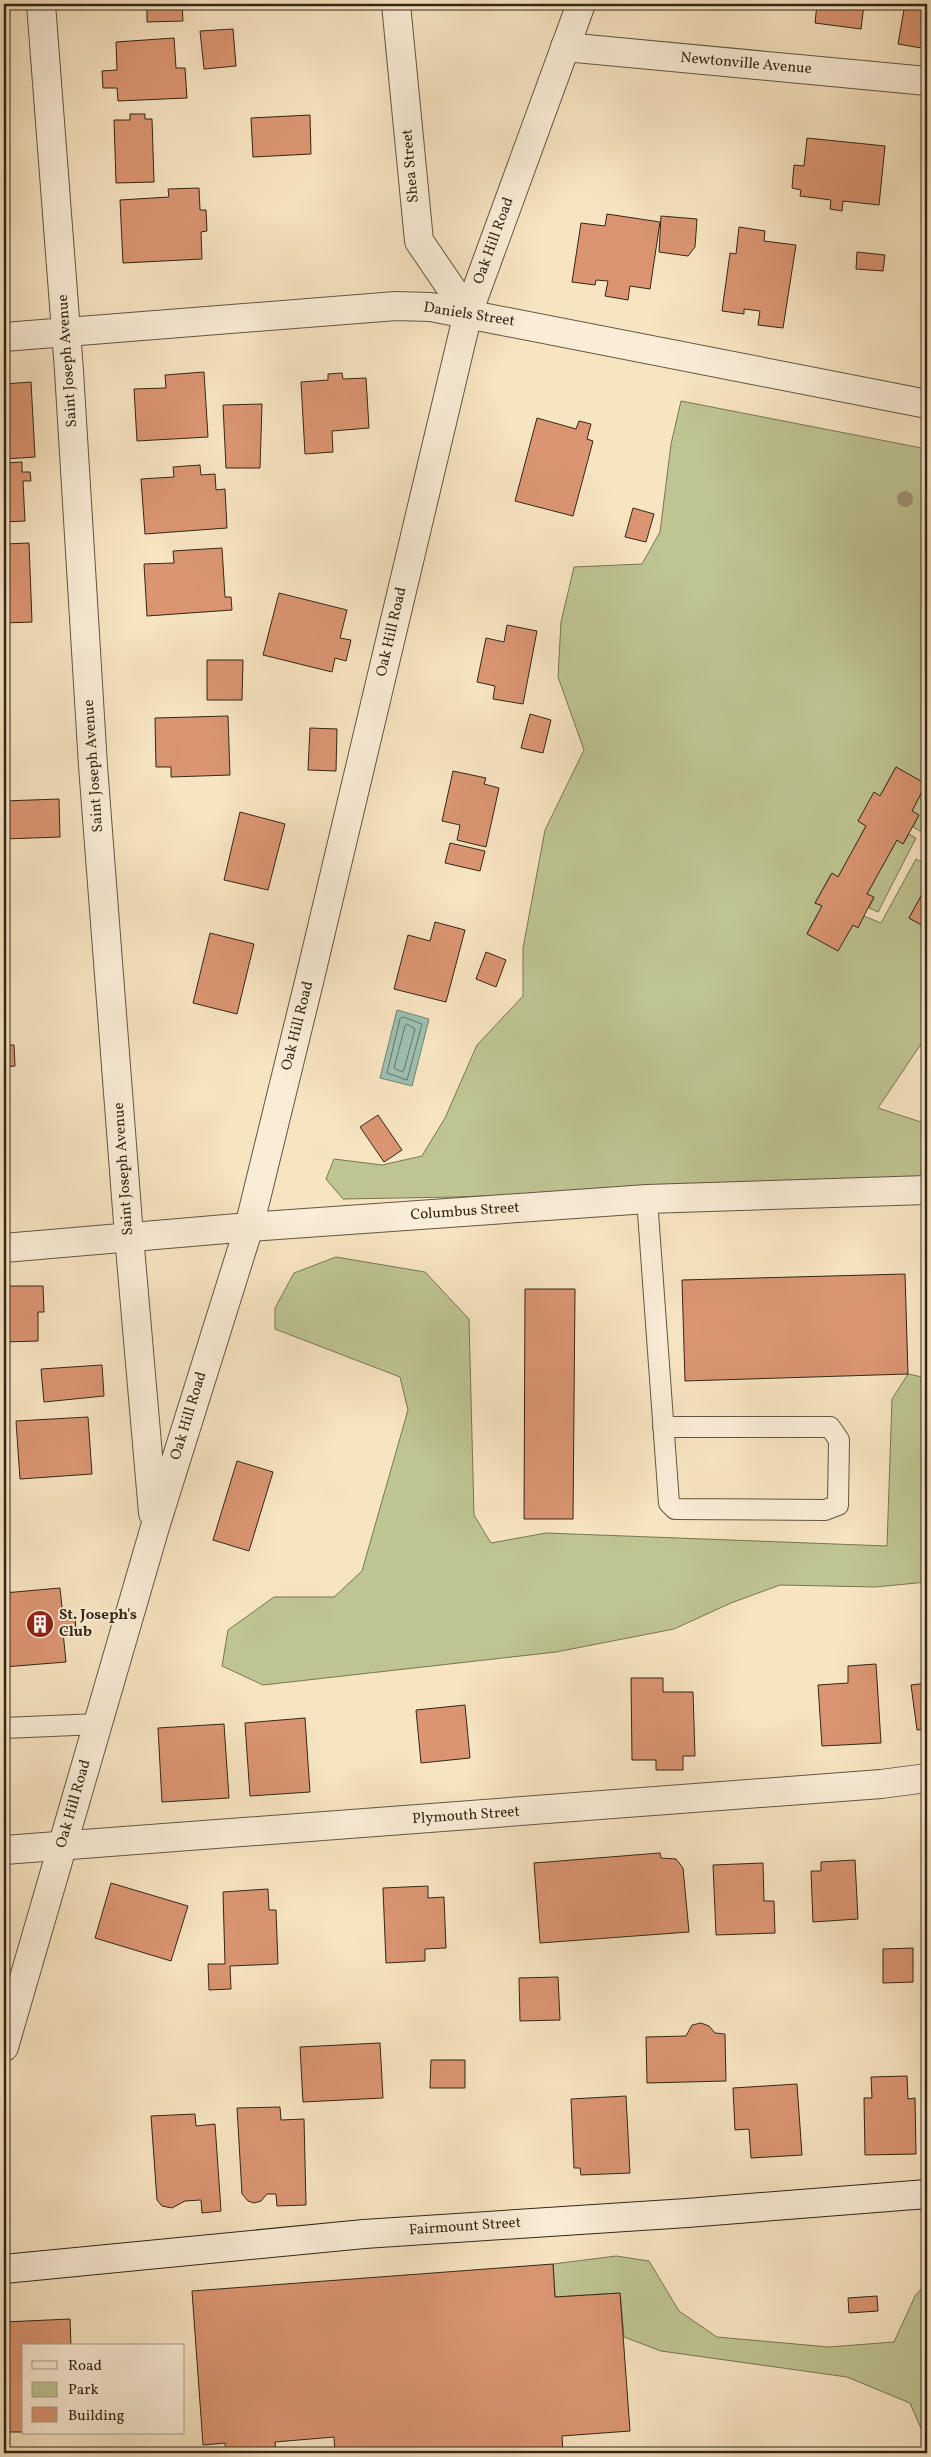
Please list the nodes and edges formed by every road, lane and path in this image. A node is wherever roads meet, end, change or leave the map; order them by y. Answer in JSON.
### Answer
{"nodes":[{"id":1,"x":41,"y":4,"type":"edge"},
{"id":2,"x":396,"y":4,"type":"edge"},
{"id":3,"x":581,"y":4,"type":"edge"},
{"id":4,"x":565,"y":47,"type":"junction"},
{"id":5,"x":927,"y":80,"type":"edge"},
{"id":6,"x":468,"y":313,"type":"junction"},
{"id":7,"x":66,"y":333,"type":"junction"},
{"id":8,"x":4,"y":337,"type":"edge"},
{"id":9,"x":927,"y":404,"type":"edge"},
{"id":10,"x":927,"y":1190,"type":"edge"},
{"id":11,"x":647,"y":1199,"type":"junction"},
{"id":12,"x":249,"y":1227,"type":"junction"},
{"id":13,"x":129,"y":1236,"type":"junction"},
{"id":14,"x":4,"y":1248,"type":"edge"},
{"id":15,"x":664,"y":1428,"type":"junction"},
{"id":16,"x":154,"y":1527,"type":"junction"},
{"id":17,"x":98,"y":1724,"type":"junction"},
{"id":18,"x":4,"y":1728,"type":"edge"},
{"id":19,"x":927,"y":1778,"type":"edge"},
{"id":20,"x":63,"y":1844,"type":"junction"},
{"id":21,"x":4,"y":1850,"type":"edge"},
{"id":22,"x":4,"y":2046,"type":"edge"},
{"id":23,"x":927,"y":2194,"type":"edge"},
{"id":24,"x":4,"y":2269,"type":"edge"}],
"edges":[{"from":1,"to":7,"type":"street","name":"Saint Joseph Avenue"},
{"from":2,"to":6,"type":"street","name":"Shea Street"},
{"from":3,"to":4,"type":"street","name":"Oak Hill Road"},
{"from":4,"to":5,"type":"street","name":"Newtonville Avenue"},
{"from":4,"to":6,"type":"street","name":"Oak Hill Road"},
{"from":6,"to":7,"type":"street","name":"Daniels Street"},
{"from":6,"to":9,"type":"street","name":"Daniels Street"},
{"from":6,"to":12,"type":"street","name":"Oak Hill Road"},
{"from":7,"to":8,"type":"street","name":"Daniels Street"},
{"from":7,"to":13,"type":"street","name":"Saint Joseph Avenue"},
{"from":10,"to":11,"type":"street","name":"Columbus Street"},
{"from":11,"to":12,"type":"street","name":"Columbus Street"},
{"from":11,"to":15,"type":"lane"},
{"from":12,"to":13,"type":"street","name":"Columbus Street"},
{"from":12,"to":16,"type":"street","name":"Oak Hill Road"},
{"from":13,"to":14,"type":"street","name":"Columbus Street"},
{"from":13,"to":16,"type":"street","name":"Saint Joseph Avenue"},
{"from":15,"to":15,"type":"lane"},
{"from":16,"to":17,"type":"street","name":"Oak Hill Road"},
{"from":17,"to":18,"type":"lane"},
{"from":17,"to":20,"type":"street","name":"Oak Hill Road"},
{"from":19,"to":20,"type":"street","name":"Plymouth Street"},
{"from":20,"to":21,"type":"street","name":"Plymouth Street"},
{"from":20,"to":22,"type":"street","name":"Oak Hill Road"},
{"from":23,"to":24,"type":"street","name":"Fairmount Street"}]}
